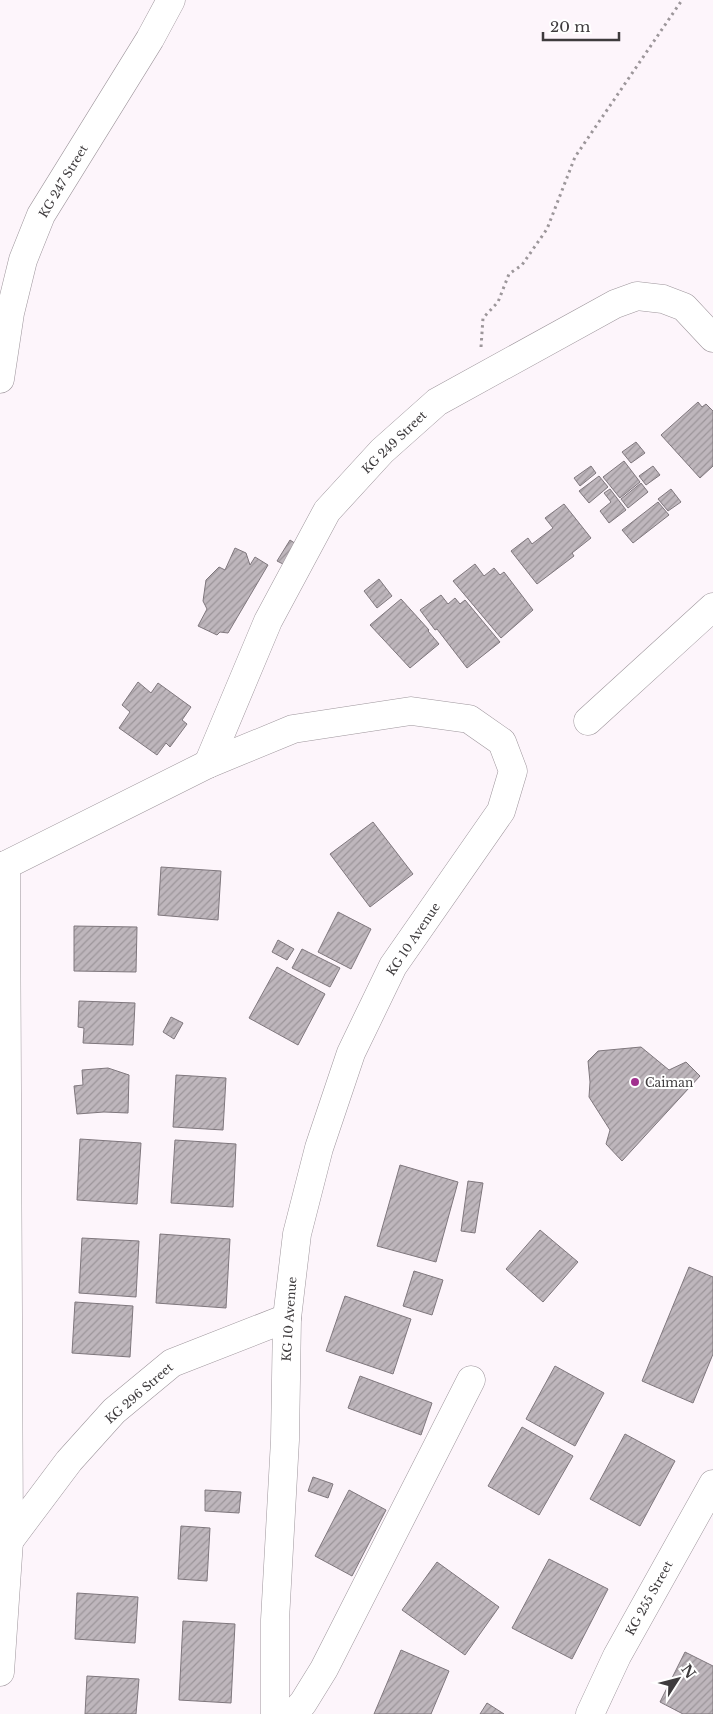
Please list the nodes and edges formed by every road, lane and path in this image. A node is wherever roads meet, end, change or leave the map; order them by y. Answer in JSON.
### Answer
{"nodes":[{"id":1,"x":171,"y":0,"type":"edge"},
{"id":2,"x":682,"y":0,"type":"edge"},
{"id":3,"x":713,"y":338,"type":"edge"},
{"id":4,"x":0,"y":379,"type":"edge"},
{"id":5,"x":477,"y":380,"type":"junction"},
{"id":6,"x":713,"y":606,"type":"edge"},
{"id":7,"x":588,"y":721,"type":"dead end"},
{"id":8,"x":208,"y":764,"type":"junction"},
{"id":9,"x":3,"y":866,"type":"edge"},
{"id":10,"x":286,"y":1318,"type":"junction"},
{"id":11,"x":471,"y":1380,"type":"dead end"},
{"id":12,"x":713,"y":1484,"type":"edge"},
{"id":13,"x":9,"y":1541,"type":"junction"},
{"id":14,"x":0,"y":1672,"type":"edge"},
{"id":15,"x":275,"y":1714,"type":"edge"},
{"id":16,"x":293,"y":1714,"type":"edge"},
{"id":17,"x":590,"y":1714,"type":"edge"}],
"edges":[{"from":1,"to":4,"type":"street","name":"KG 247 Street"},
{"from":2,"to":5,"type":"path"},
{"from":3,"to":5,"type":"street","name":"KG 249 Street"},
{"from":5,"to":8,"type":"street","name":"KG 249 Street"},
{"from":6,"to":7,"type":"street"},
{"from":8,"to":9,"type":"street","name":"KG 10 Avenue"},
{"from":8,"to":10,"type":"street","name":"KG 10 Avenue"},
{"from":9,"to":13,"type":"street"},
{"from":10,"to":13,"type":"street","name":"KG 296 Street"},
{"from":10,"to":15,"type":"street","name":"KG 10 Avenue"},
{"from":11,"to":16,"type":"street"},
{"from":12,"to":17,"type":"street","name":"KG 255 Street"},
{"from":13,"to":14,"type":"street"}]}
